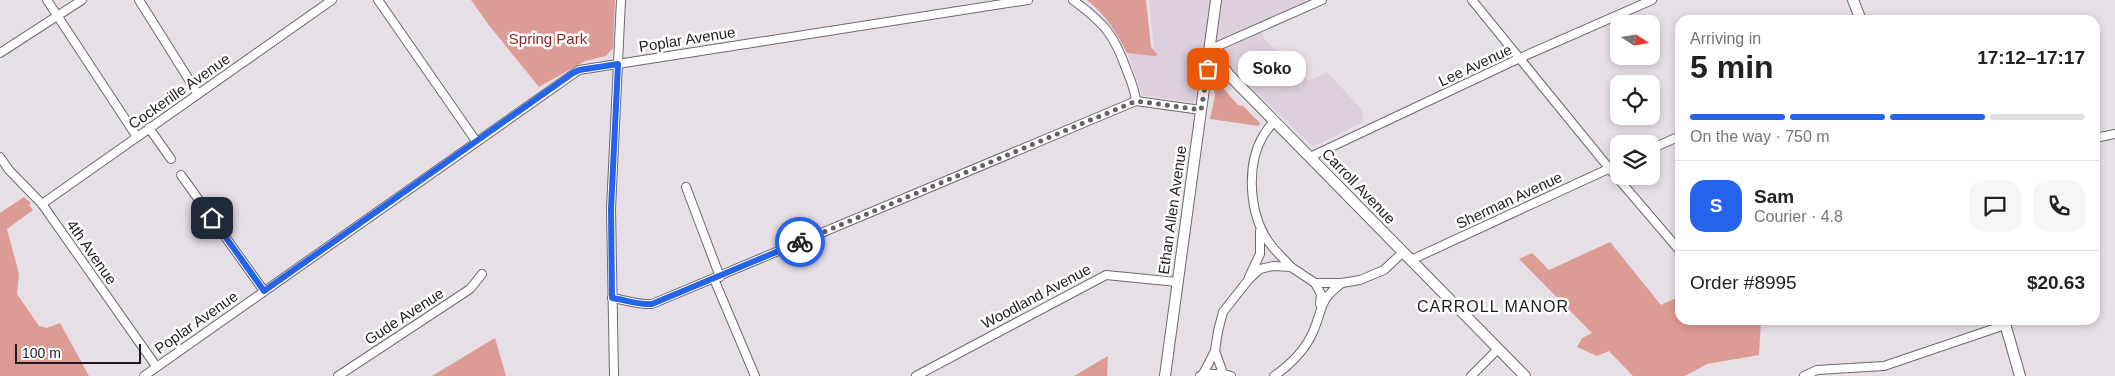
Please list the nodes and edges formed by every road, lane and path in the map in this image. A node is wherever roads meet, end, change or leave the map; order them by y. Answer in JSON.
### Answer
{"nodes":[{"id":1,"x":47,"y":0,"type":"edge"},
{"id":2,"x":82,"y":0,"type":"edge"},
{"id":3,"x":139,"y":0,"type":"edge"},
{"id":4,"x":332,"y":0,"type":"edge"},
{"id":5,"x":378,"y":0,"type":"edge"},
{"id":6,"x":621,"y":0,"type":"edge"},
{"id":7,"x":1028,"y":0,"type":"edge"},
{"id":8,"x":1073,"y":0,"type":"edge"},
{"id":9,"x":1216,"y":0,"type":"edge"},
{"id":10,"x":1322,"y":0,"type":"edge"},
{"id":11,"x":1472,"y":0,"type":"edge"},
{"id":12,"x":1652,"y":0,"type":"edge"},
{"id":13,"x":1853,"y":0,"type":"edge"},
{"id":14,"x":1859,"y":15,"type":"edge"},
{"id":15,"x":58,"y":16,"type":"junction"},
{"id":16,"x":1210,"y":49,"type":"junction"},
{"id":17,"x":0,"y":53,"type":"edge"},
{"id":18,"x":1520,"y":58,"type":"junction"},
{"id":19,"x":618,"y":64,"type":"junction"},
{"id":20,"x":198,"y":94,"type":"junction"},
{"id":21,"x":1136,"y":101,"type":"junction"},
{"id":22,"x":1201,"y":110,"type":"junction"},
{"id":23,"x":1274,"y":120,"type":"junction"},
{"id":24,"x":150,"y":128,"type":"junction"},
{"id":25,"x":2115,"y":134,"type":"edge"},
{"id":26,"x":137,"y":137,"type":"junction"},
{"id":27,"x":2100,"y":137,"type":"edge"},
{"id":28,"x":1675,"y":138,"type":"edge"},
{"id":29,"x":476,"y":141,"type":"junction"},
{"id":30,"x":1660,"y":145,"type":"edge"},
{"id":31,"x":1310,"y":157,"type":"junction"},
{"id":32,"x":0,"y":158,"type":"edge"},
{"id":33,"x":171,"y":159,"type":"dead end"},
{"id":34,"x":1609,"y":168,"type":"junction"},
{"id":35,"x":8,"y":170,"type":"junction"},
{"id":36,"x":0,"y":172,"type":"edge"},
{"id":37,"x":181,"y":175,"type":"dead end"},
{"id":38,"x":686,"y":186,"type":"dead end"},
{"id":39,"x":42,"y":204,"type":"junction"},
{"id":40,"x":1260,"y":226,"type":"junction"},
{"id":41,"x":1675,"y":245,"type":"edge"},
{"id":42,"x":1402,"y":252,"type":"junction"},
{"id":43,"x":1411,"y":260,"type":"junction"},
{"id":44,"x":1291,"y":267,"type":"junction"},
{"id":45,"x":482,"y":274,"type":"dead end"},
{"id":46,"x":717,"y":278,"type":"junction"},
{"id":47,"x":1249,"y":279,"type":"junction"},
{"id":48,"x":1177,"y":282,"type":"junction"},
{"id":49,"x":1316,"y":283,"type":"junction"},
{"id":50,"x":1342,"y":283,"type":"junction"},
{"id":51,"x":264,"y":291,"type":"junction"},
{"id":52,"x":612,"y":298,"type":"junction"},
{"id":53,"x":1320,"y":311,"type":"junction"},
{"id":54,"x":1996,"y":325,"type":"edge"},
{"id":55,"x":2005,"y":325,"type":"edge"},
{"id":56,"x":1498,"y":349,"type":"junction"},
{"id":57,"x":1215,"y":351,"type":"junction"},
{"id":58,"x":156,"y":366,"type":"junction"},
{"id":59,"x":1287,"y":367,"type":"junction"},
{"id":60,"x":1202,"y":375,"type":"edge"},
{"id":61,"x":1227,"y":375,"type":"edge"},
{"id":62,"x":144,"y":376,"type":"edge"},
{"id":63,"x":338,"y":376,"type":"edge"},
{"id":64,"x":614,"y":376,"type":"edge"},
{"id":65,"x":755,"y":376,"type":"edge"},
{"id":66,"x":916,"y":376,"type":"edge"},
{"id":67,"x":1165,"y":376,"type":"edge"},
{"id":68,"x":1274,"y":376,"type":"edge"},
{"id":69,"x":1281,"y":376,"type":"edge"},
{"id":70,"x":1471,"y":376,"type":"edge"},
{"id":71,"x":1525,"y":376,"type":"edge"},
{"id":72,"x":1804,"y":376,"type":"edge"},
{"id":73,"x":2020,"y":376,"type":"edge"}],
"edges":[{"from":1,"to":15,"type":"street"},
{"from":2,"to":15,"type":"street"},
{"from":3,"to":20,"type":"street"},
{"from":4,"to":20,"type":"street","name":"Cockerille Avenue"},
{"from":5,"to":29,"type":"street"},
{"from":6,"to":19,"type":"street"},
{"from":7,"to":19,"type":"street","name":"Poplar Avenue"},
{"from":8,"to":21,"type":"street"},
{"from":9,"to":16,"type":"main road"},
{"from":10,"to":16,"type":"street"},
{"from":11,"to":18,"type":"street"},
{"from":12,"to":18,"type":"street","name":"Lee Avenue"},
{"from":13,"to":14,"type":"main road"},
{"from":15,"to":17,"type":"street"},
{"from":15,"to":26,"type":"street"},
{"from":16,"to":22,"type":"main road","name":"Ethan Allen Avenue"},
{"from":16,"to":23,"type":"main road","name":"Carroll Avenue"},
{"from":18,"to":31,"type":"street","name":"Lee Avenue"},
{"from":18,"to":34,"type":"street"},
{"from":19,"to":29,"type":"street","name":"Poplar Avenue"},
{"from":19,"to":52,"type":"street"},
{"from":20,"to":24,"type":"street","name":"Cockerille Avenue"},
{"from":21,"to":22,"type":"street"},
{"from":21,"to":46,"type":"street"},
{"from":22,"to":48,"type":"main road","name":"Ethan Allen Avenue"},
{"from":23,"to":31,"type":"main road","name":"Carroll Avenue"},
{"from":23,"to":40,"type":"street"},
{"from":24,"to":26,"type":"street","name":"Cockerille Avenue"},
{"from":24,"to":33,"type":"street"},
{"from":25,"to":27,"type":"street"},
{"from":26,"to":39,"type":"street","name":"Cockerille Avenue"},
{"from":28,"to":30,"type":"street"},
{"from":29,"to":51,"type":"street","name":"Poplar Avenue"},
{"from":31,"to":42,"type":"main road","name":"Carroll Avenue"},
{"from":32,"to":35,"type":"street","name":"4th Avenue"},
{"from":34,"to":41,"type":"street"},
{"from":34,"to":43,"type":"street","name":"Sherman Avenue"},
{"from":35,"to":36,"type":"street"},
{"from":35,"to":39,"type":"street","name":"4th Avenue"},
{"from":37,"to":51,"type":"street"},
{"from":38,"to":46,"type":"street"},
{"from":39,"to":58,"type":"street","name":"4th Avenue"},
{"from":40,"to":44,"type":"street"},
{"from":40,"to":47,"type":"street"},
{"from":42,"to":43,"type":"main road","name":"Carroll Avenue"},
{"from":42,"to":50,"type":"street"},
{"from":43,"to":56,"type":"main road","name":"Carroll Avenue"},
{"from":44,"to":47,"type":"street"},
{"from":44,"to":49,"type":"street"},
{"from":45,"to":63,"type":"street","name":"Gude Avenue"},
{"from":46,"to":52,"type":"street"},
{"from":46,"to":65,"type":"street"},
{"from":47,"to":57,"type":"street"},
{"from":48,"to":66,"type":"street","name":"Woodland Avenue"},
{"from":48,"to":67,"type":"main road","name":"Ethan Allen Avenue"},
{"from":49,"to":50,"type":"street"},
{"from":49,"to":53,"type":"street"},
{"from":50,"to":53,"type":"street"},
{"from":51,"to":58,"type":"street","name":"Poplar Avenue"},
{"from":52,"to":64,"type":"street"},
{"from":53,"to":59,"type":"street"},
{"from":54,"to":72,"type":"street"},
{"from":55,"to":73,"type":"main road"},
{"from":56,"to":70,"type":"street"},
{"from":56,"to":71,"type":"main road","name":"Carroll Avenue"},
{"from":57,"to":60,"type":"street"},
{"from":57,"to":61,"type":"street"},
{"from":58,"to":62,"type":"street","name":"Poplar Avenue"},
{"from":59,"to":68,"type":"street"},
{"from":59,"to":69,"type":"street"},
{"from":60,"to":61,"type":"street"}]}
